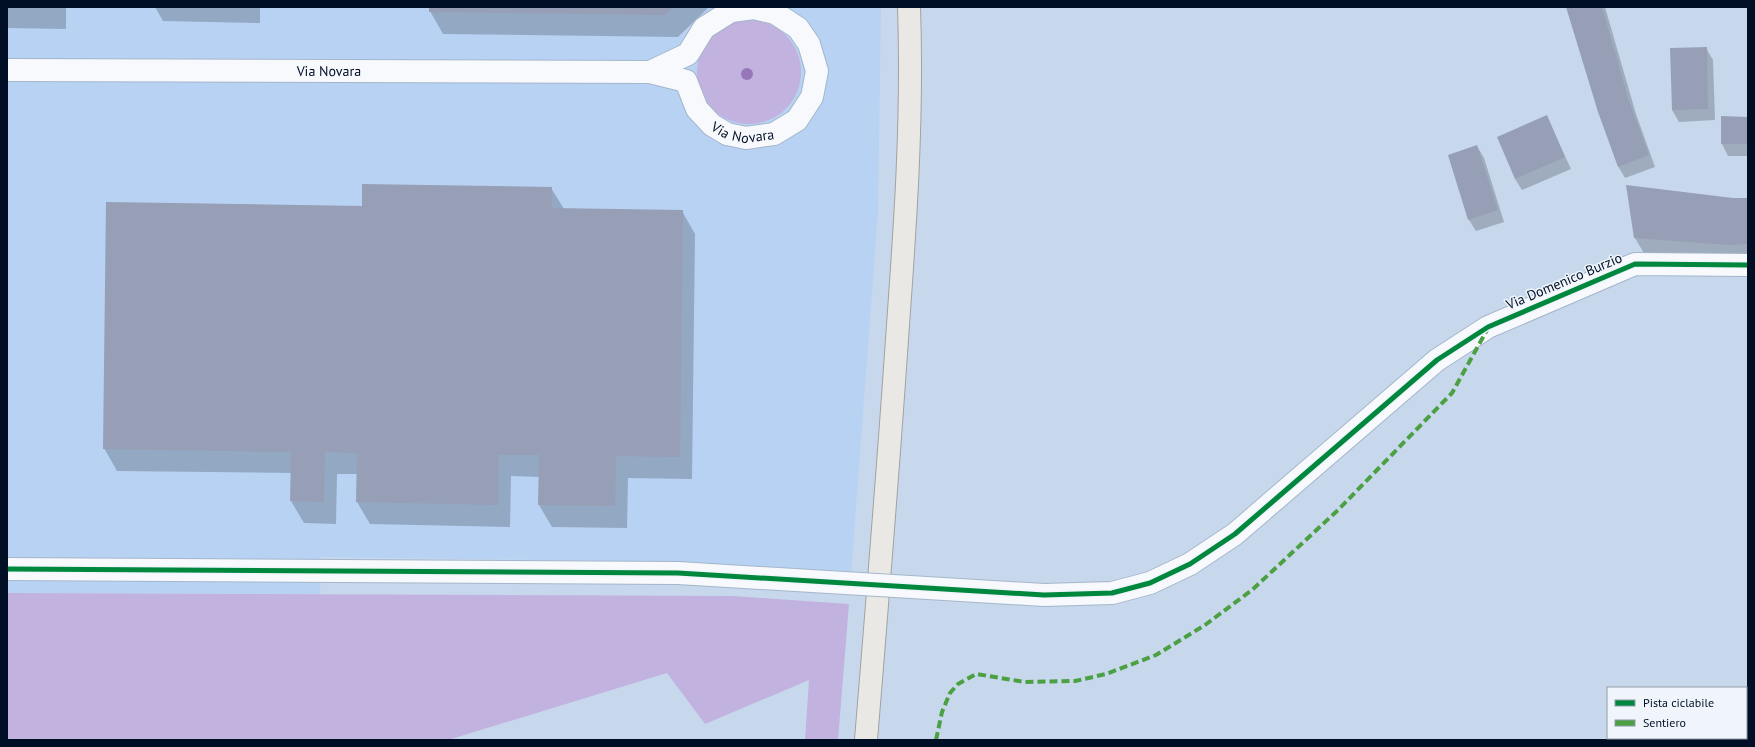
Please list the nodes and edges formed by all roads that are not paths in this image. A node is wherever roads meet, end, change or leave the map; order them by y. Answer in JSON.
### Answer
{"nodes":[{"id":1,"x":909,"y":7,"type":"edge"},
{"id":2,"x":916,"y":7,"type":"edge"},
{"id":3,"x":911,"y":48,"type":"junction"},
{"id":4,"x":7,"y":70,"type":"edge"},
{"id":5,"x":650,"y":72,"type":"junction"},
{"id":6,"x":1748,"y":265,"type":"edge"},
{"id":7,"x":7,"y":569,"type":"edge"},
{"id":8,"x":866,"y":740,"type":"edge"}],
"edges":[{"from":1,"to":3,"type":"main road"},
{"from":2,"to":3,"type":"main road"},
{"from":3,"to":8,"type":"main road"},
{"from":4,"to":5,"type":"street","name":"Via Novara"},
{"from":5,"to":5,"type":"street","name":"Via Novara"},
{"from":6,"to":7,"type":"street","name":"Via Domenico Burzio","bridge":true}]}
